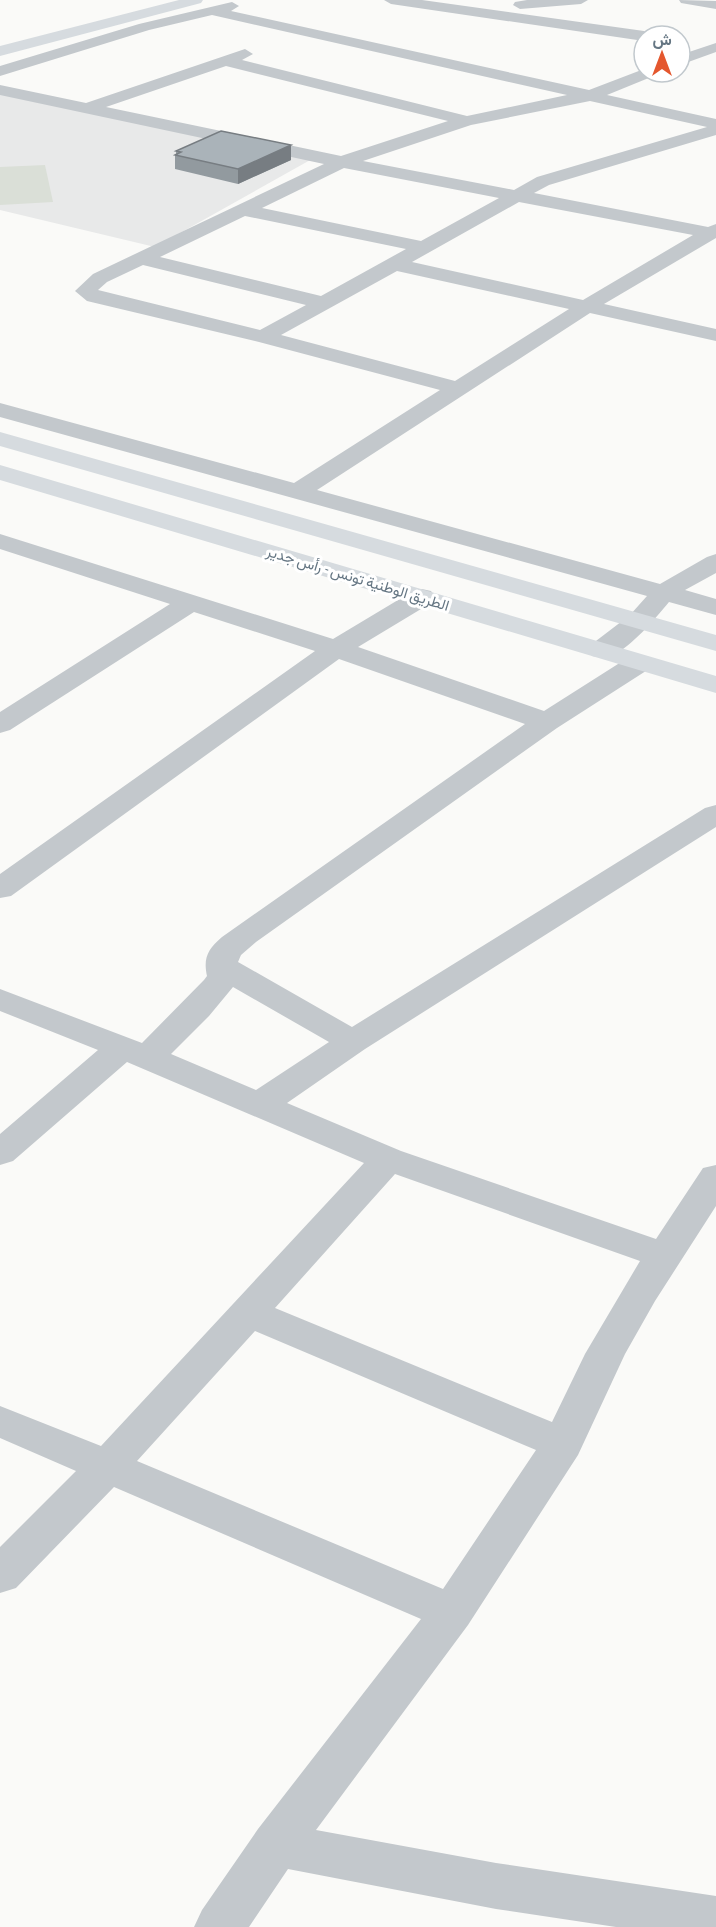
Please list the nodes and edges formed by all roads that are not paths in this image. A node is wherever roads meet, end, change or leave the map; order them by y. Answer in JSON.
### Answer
{"nodes":[{"id":1,"x":156,"y":0,"type":"edge"},
{"id":2,"x":196,"y":0,"type":"edge"},
{"id":3,"x":391,"y":0,"type":"edge"},
{"id":4,"x":580,"y":0,"type":"edge"},
{"id":5,"x":686,"y":0,"type":"edge"},
{"id":6,"x":251,"y":2,"type":"dead end"},
{"id":7,"x":716,"y":5,"type":"edge"},
{"id":8,"x":460,"y":10,"type":"junction"},
{"id":9,"x":213,"y":11,"type":"junction"},
{"id":10,"x":307,"y":33,"type":"junction"},
{"id":11,"x":632,"y":34,"type":"edge"},
{"id":12,"x":0,"y":40,"type":"edge"},
{"id":13,"x":277,"y":43,"type":"dead end"},
{"id":14,"x":692,"y":44,"type":"edge"},
{"id":15,"x":716,"y":47,"type":"edge"},
{"id":16,"x":256,"y":50,"type":"dead end"},
{"id":17,"x":0,"y":51,"type":"edge"},
{"id":18,"x":692,"y":56,"type":"edge"},
{"id":19,"x":226,"y":61,"type":"junction"},
{"id":20,"x":0,"y":71,"type":"edge"},
{"id":21,"x":632,"y":79,"type":"edge"},
{"id":22,"x":0,"y":90,"type":"edge"},
{"id":23,"x":589,"y":96,"type":"junction"},
{"id":24,"x":88,"y":108,"type":"junction"},
{"id":25,"x":467,"y":121,"type":"junction"},
{"id":26,"x":716,"y":124,"type":"edge"},
{"id":27,"x":716,"y":130,"type":"edge"},
{"id":28,"x":342,"y":162,"type":"junction"},
{"id":29,"x":513,"y":196,"type":"junction"},
{"id":30,"x":241,"y":209,"type":"junction"},
{"id":31,"x":713,"y":232,"type":"edge"},
{"id":32,"x":423,"y":247,"type":"junction"},
{"id":33,"x":140,"y":258,"type":"junction"},
{"id":34,"x":393,"y":264,"type":"junction"},
{"id":35,"x":323,"y":303,"type":"junction"},
{"id":36,"x":587,"y":306,"type":"junction"},
{"id":37,"x":716,"y":335,"type":"edge"},
{"id":38,"x":263,"y":337,"type":"junction"},
{"id":39,"x":458,"y":388,"type":"junction"},
{"id":40,"x":0,"y":410,"type":"edge"},
{"id":41,"x":0,"y":439,"type":"edge"},
{"id":42,"x":0,"y":472,"type":"edge"},
{"id":43,"x":295,"y":493,"type":"junction"},
{"id":44,"x":13,"y":545,"type":"edge"},
{"id":45,"x":0,"y":561,"type":"edge"},
{"id":46,"x":716,"y":562,"type":"edge"},
{"id":47,"x":664,"y":592,"type":"junction"},
{"id":48,"x":422,"y":597,"type":"junction"},
{"id":49,"x":192,"y":602,"type":"junction"},
{"id":50,"x":716,"y":607,"type":"edge"},
{"id":51,"x":639,"y":621,"type":"junction"},
{"id":52,"x":716,"y":644,"type":"edge"},
{"id":53,"x":336,"y":649,"type":"junction"},
{"id":54,"x":602,"y":650,"type":"junction"},
{"id":55,"x":639,"y":663,"type":"junction"},
{"id":56,"x":716,"y":685,"type":"edge"},
{"id":57,"x":547,"y":722,"type":"junction"},
{"id":58,"x":0,"y":723,"type":"edge"},
{"id":59,"x":716,"y":814,"type":"edge"},
{"id":60,"x":0,"y":889,"type":"edge"},
{"id":61,"x":220,"y":965,"type":"junction"},
{"id":62,"x":0,"y":999,"type":"edge"},
{"id":63,"x":353,"y":1042,"type":"junction"},
{"id":64,"x":134,"y":1052,"type":"junction"},
{"id":65,"x":260,"y":1104,"type":"junction"},
{"id":66,"x":0,"y":1153,"type":"edge"},
{"id":67,"x":388,"y":1159,"type":"junction"},
{"id":68,"x":716,"y":1177,"type":"edge"},
{"id":69,"x":665,"y":1256,"type":"junction"},
{"id":70,"x":248,"y":1312,"type":"junction"},
{"id":71,"x":0,"y":1421,"type":"edge"},
{"id":72,"x":562,"y":1444,"type":"junction"},
{"id":73,"x":107,"y":1467,"type":"junction"},
{"id":74,"x":0,"y":1575,"type":"edge"},
{"id":75,"x":452,"y":1612,"type":"junction"},
{"id":76,"x":276,"y":1845,"type":"junction"},
{"id":77,"x":712,"y":1912,"type":"edge"},
{"id":78,"x":220,"y":1927,"type":"edge"}],
"edges":[{"from":1,"to":12,"type":"main road"},
{"from":2,"to":17,"type":"main road"},
{"from":3,"to":8,"type":"street"},
{"from":4,"to":8,"type":"street"},
{"from":5,"to":7,"type":"street"},
{"from":6,"to":9,"type":"street"},
{"from":8,"to":11,"type":"street"},
{"from":9,"to":10,"type":"street"},
{"from":9,"to":20,"type":"street"},
{"from":10,"to":13,"type":"street"},
{"from":10,"to":23,"type":"street"},
{"from":14,"to":15,"type":"street"},
{"from":15,"to":18,"type":"street"},
{"from":16,"to":19,"type":"street"},
{"from":19,"to":24,"type":"street"},
{"from":19,"to":25,"type":"street"},
{"from":21,"to":23,"type":"street"},
{"from":22,"to":24,"type":"street"},
{"from":23,"to":25,"type":"street"},
{"from":23,"to":26,"type":"street"},
{"from":24,"to":28,"type":"street"},
{"from":25,"to":28,"type":"street"},
{"from":27,"to":29,"type":"street"},
{"from":28,"to":29,"type":"street"},
{"from":28,"to":30,"type":"street"},
{"from":29,"to":31,"type":"street"},
{"from":29,"to":32,"type":"street"},
{"from":30,"to":32,"type":"street"},
{"from":30,"to":33,"type":"street"},
{"from":31,"to":36,"type":"street"},
{"from":32,"to":34,"type":"street"},
{"from":33,"to":35,"type":"street"},
{"from":33,"to":38,"type":"street"},
{"from":34,"to":35,"type":"street"},
{"from":34,"to":36,"type":"street"},
{"from":35,"to":38,"type":"street"},
{"from":36,"to":37,"type":"street"},
{"from":36,"to":39,"type":"street"},
{"from":38,"to":39,"type":"street"},
{"from":39,"to":43,"type":"street"},
{"from":40,"to":43,"type":"street"},
{"from":41,"to":51,"type":"main road","name":"الطريق الوطنية تونس - رأس جدير"},
{"from":42,"to":48,"type":"main road","name":"الطريق الوطنية تونس - رأس جدير"},
{"from":43,"to":47,"type":"street"},
{"from":44,"to":45,"type":"street"},
{"from":44,"to":49,"type":"street"},
{"from":46,"to":47,"type":"street"},
{"from":47,"to":50,"type":"street"},
{"from":47,"to":51,"type":"street"},
{"from":48,"to":53,"type":"street"},
{"from":48,"to":54,"type":"main road","name":"الطريق الوطنية تونس - رأس جدير"},
{"from":49,"to":53,"type":"street"},
{"from":49,"to":58,"type":"street"},
{"from":51,"to":52,"type":"main road","name":"الطريق الوطنية تونس - رأس جدير"},
{"from":51,"to":54,"type":"street"},
{"from":53,"to":57,"type":"street"},
{"from":53,"to":60,"type":"street"},
{"from":54,"to":55,"type":"main road","name":"الطريق الوطنية تونس - رأس جدير"},
{"from":55,"to":56,"type":"main road","name":"الطريق الوطنية تونس - رأس جدير"},
{"from":55,"to":57,"type":"street"},
{"from":57,"to":61,"type":"street"},
{"from":59,"to":63,"type":"street"},
{"from":61,"to":63,"type":"street"},
{"from":61,"to":64,"type":"street"},
{"from":62,"to":64,"type":"street"},
{"from":63,"to":65,"type":"street"},
{"from":64,"to":65,"type":"street"},
{"from":64,"to":66,"type":"street"},
{"from":65,"to":67,"type":"street"},
{"from":67,"to":69,"type":"street"},
{"from":67,"to":70,"type":"street"},
{"from":68,"to":69,"type":"street"},
{"from":69,"to":72,"type":"street"},
{"from":70,"to":72,"type":"street"},
{"from":70,"to":73,"type":"street"},
{"from":71,"to":73,"type":"street"},
{"from":72,"to":75,"type":"street"},
{"from":73,"to":74,"type":"street"},
{"from":73,"to":75,"type":"street"},
{"from":75,"to":76,"type":"street"},
{"from":76,"to":77,"type":"street"},
{"from":76,"to":78,"type":"street"}]}
